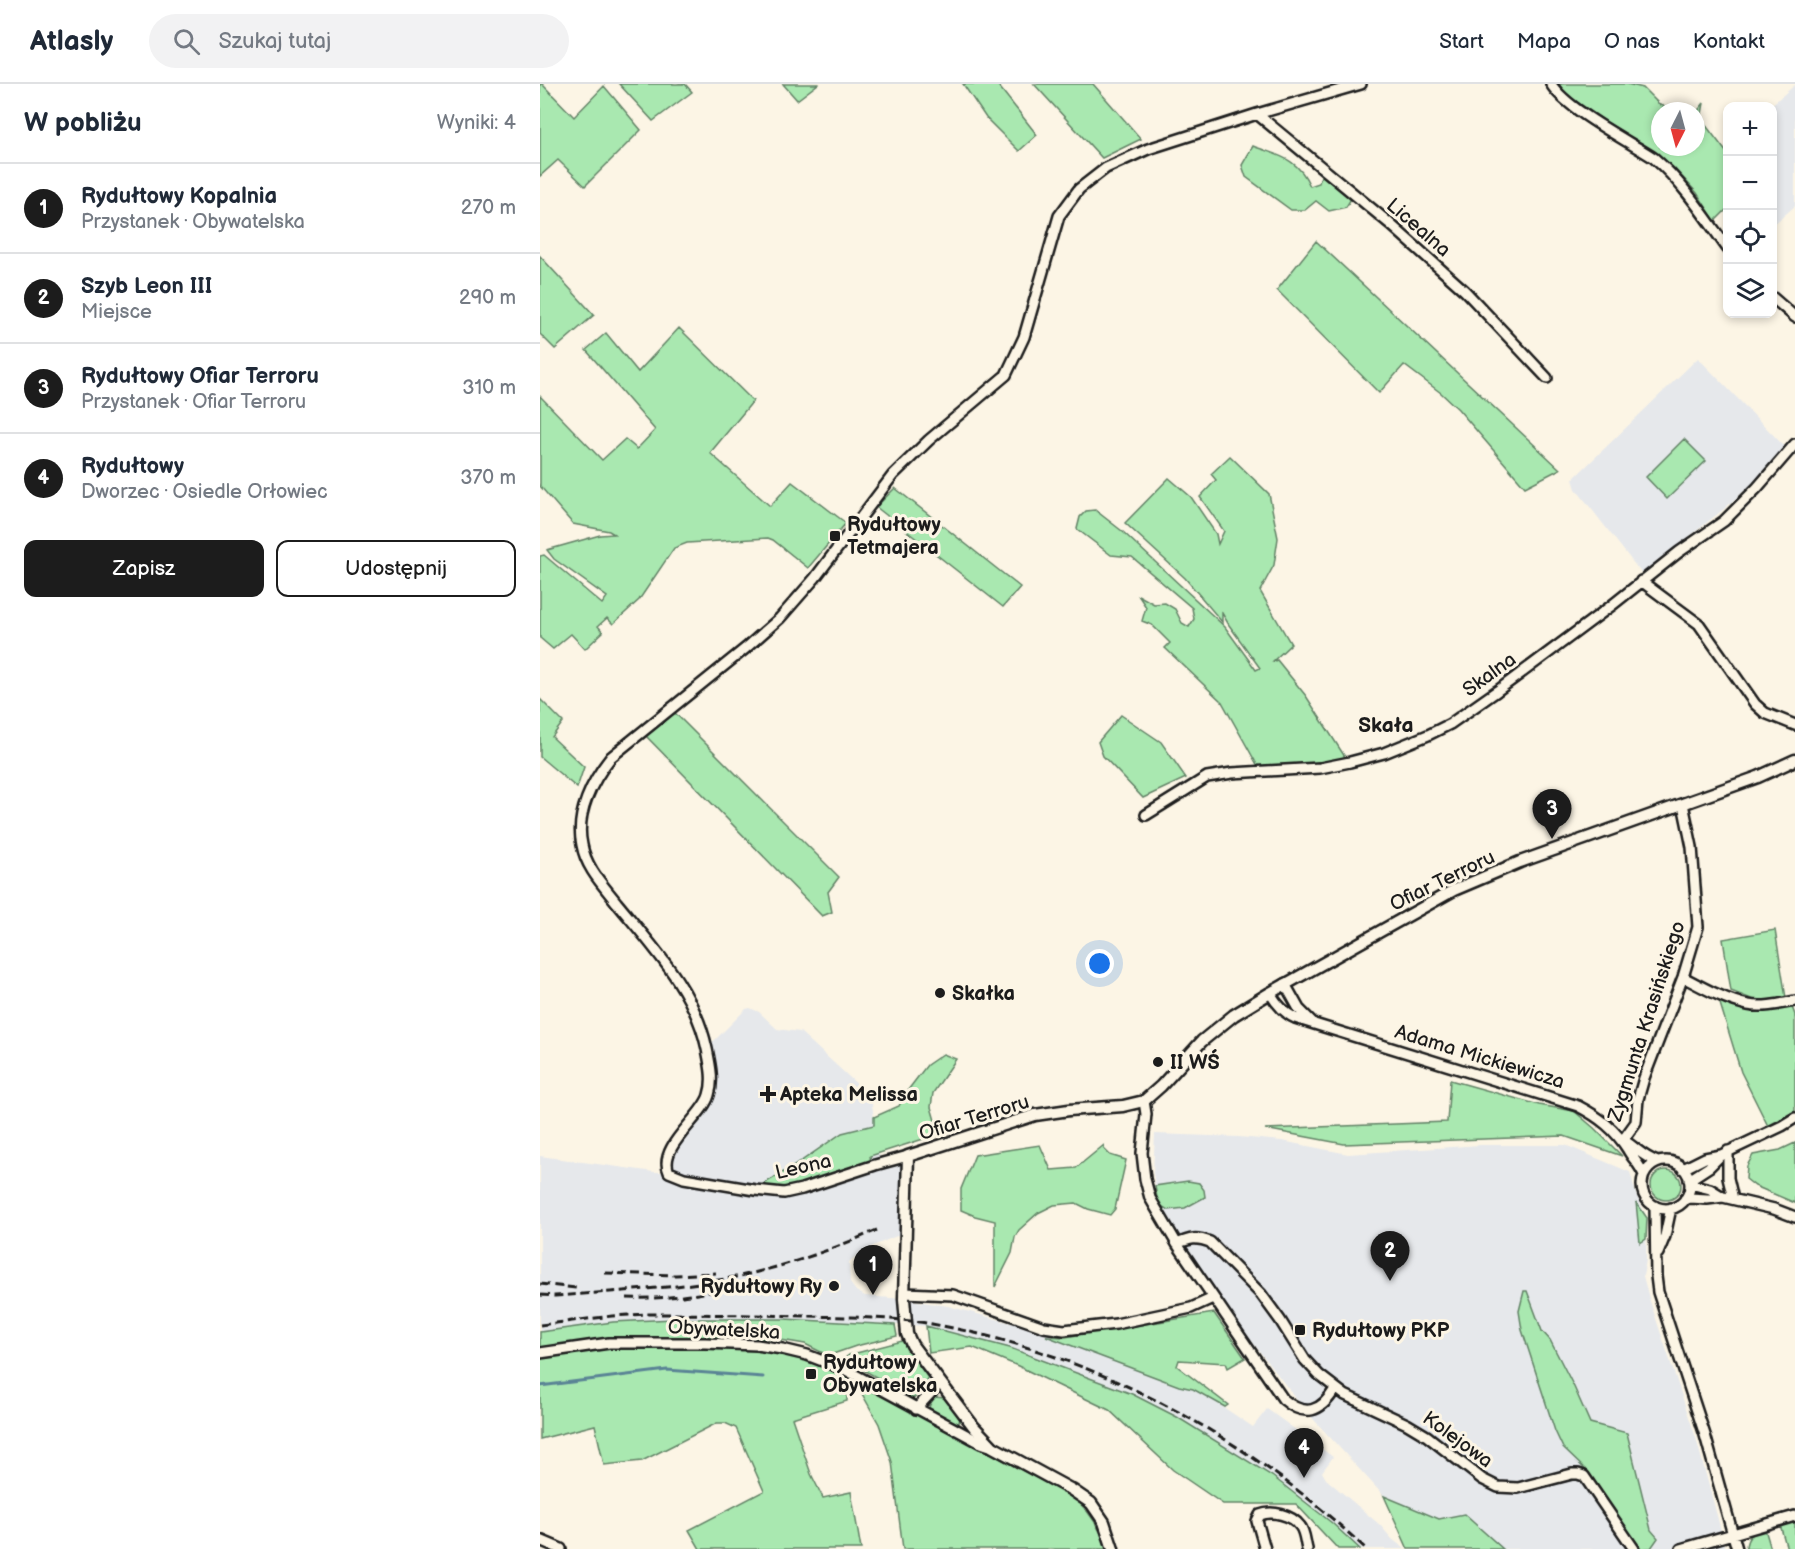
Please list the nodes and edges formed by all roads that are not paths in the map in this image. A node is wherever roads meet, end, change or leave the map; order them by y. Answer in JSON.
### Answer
{"nodes":[{"id":1,"x":1361,"y":84,"type":"edge"},
{"id":2,"x":1551,"y":84,"type":"edge"},
{"id":3,"x":1257,"y":114,"type":"junction"},
{"id":4,"x":1723,"y":242,"type":"edge"},
{"id":5,"x":1777,"y":301,"type":"edge"},
{"id":6,"x":1795,"y":317,"type":"edge"},
{"id":7,"x":1547,"y":378,"type":"dead end"},
{"id":8,"x":1795,"y":444,"type":"edge"},
{"id":9,"x":1641,"y":581,"type":"junction"},
{"id":10,"x":1795,"y":725,"type":"edge"},
{"id":11,"x":1795,"y":760,"type":"edge"},
{"id":12,"x":1683,"y":804,"type":"junction"},
{"id":13,"x":1146,"y":815,"type":"dead end"},
{"id":14,"x":1683,"y":977,"type":"junction"},
{"id":15,"x":1285,"y":984,"type":"junction"},
{"id":16,"x":1270,"y":993,"type":"junction"},
{"id":17,"x":1795,"y":1001,"type":"edge"},
{"id":18,"x":1317,"y":1025,"type":"junction"},
{"id":19,"x":1144,"y":1101,"type":"junction"},
{"id":20,"x":1795,"y":1118,"type":"edge"},
{"id":21,"x":1623,"y":1140,"type":"junction"},
{"id":22,"x":1724,"y":1153,"type":"junction"},
{"id":23,"x":908,"y":1156,"type":"junction"},
{"id":24,"x":1658,"y":1162,"type":"junction"},
{"id":25,"x":1683,"y":1169,"type":"junction"},
{"id":26,"x":1644,"y":1174,"type":"junction"},
{"id":27,"x":1690,"y":1182,"type":"junction"},
{"id":28,"x":1728,"y":1198,"type":"junction"},
{"id":29,"x":1685,"y":1199,"type":"junction"},
{"id":30,"x":1655,"y":1206,"type":"junction"},
{"id":31,"x":1671,"y":1208,"type":"junction"},
{"id":32,"x":1795,"y":1216,"type":"edge"},
{"id":33,"x":1177,"y":1244,"type":"junction"},
{"id":34,"x":1657,"y":1258,"type":"junction"},
{"id":35,"x":904,"y":1293,"type":"junction"},
{"id":36,"x":1213,"y":1298,"type":"junction"},
{"id":37,"x":540,"y":1353,"type":"edge"},
{"id":38,"x":940,"y":1383,"type":"junction"},
{"id":39,"x":1335,"y":1389,"type":"junction"},
{"id":40,"x":916,"y":1409,"type":"junction"},
{"id":41,"x":993,"y":1447,"type":"junction"},
{"id":42,"x":1795,"y":1516,"type":"edge"},
{"id":43,"x":1733,"y":1534,"type":"junction"},
{"id":44,"x":540,"y":1540,"type":"edge"},
{"id":45,"x":561,"y":1549,"type":"edge"},
{"id":46,"x":1113,"y":1549,"type":"edge"},
{"id":47,"x":1265,"y":1549,"type":"edge"},
{"id":48,"x":1307,"y":1549,"type":"edge"},
{"id":49,"x":1634,"y":1549,"type":"edge"},
{"id":50,"x":1681,"y":1549,"type":"edge"},
{"id":51,"x":1737,"y":1549,"type":"edge"}],
"edges":[{"from":1,"to":3,"type":"street"},
{"from":2,"to":4,"type":"street"},
{"from":3,"to":7,"type":"street","name":"Licealna"},
{"from":3,"to":23,"type":"street","name":"Leona"},
{"from":5,"to":6,"type":"street"},
{"from":8,"to":9,"type":"street","name":"Skalna"},
{"from":9,"to":10,"type":"street"},
{"from":9,"to":13,"type":"street","name":"Skalna"},
{"from":11,"to":12,"type":"street","name":"Ofiar Terroru"},
{"from":12,"to":14,"type":"street","name":"Zygmunta Krasińskiego"},
{"from":12,"to":15,"type":"street","name":"Ofiar Terroru"},
{"from":14,"to":17,"type":"street"},
{"from":14,"to":21,"type":"street","name":"Zygmunta Krasińskiego"},
{"from":15,"to":16,"type":"street","name":"Ofiar Terroru"},
{"from":15,"to":18,"type":"street","name":"Adama Mickiewicza"},
{"from":16,"to":18,"type":"street","name":"Adama Mickiewicza"},
{"from":16,"to":19,"type":"street","name":"Ofiar Terroru"},
{"from":18,"to":21,"type":"street","name":"Adama Mickiewicza"},
{"from":19,"to":23,"type":"street","name":"Ofiar Terroru"},
{"from":19,"to":33,"type":"street"},
{"from":20,"to":22,"type":"street"},
{"from":21,"to":24,"type":"street","name":"Adama Mickiewicza"},
{"from":21,"to":26,"type":"street","name":"Adama Mickiewicza"},
{"from":22,"to":25,"type":"street"},
{"from":22,"to":27,"type":"street"},
{"from":22,"to":28,"type":"street"},
{"from":23,"to":35,"type":"street","name":"Ofiar Terroru"},
{"from":24,"to":25,"type":"street"},
{"from":24,"to":26,"type":"street"},
{"from":25,"to":27,"type":"street"},
{"from":26,"to":30,"type":"street"},
{"from":27,"to":28,"type":"street"},
{"from":27,"to":29,"type":"street"},
{"from":28,"to":29,"type":"street"},
{"from":28,"to":32,"type":"street"},
{"from":29,"to":31,"type":"street"},
{"from":30,"to":31,"type":"street"},
{"from":30,"to":34,"type":"street"},
{"from":31,"to":34,"type":"street"},
{"from":33,"to":36,"type":"street"},
{"from":33,"to":39,"type":"street","name":"Kolejowa"},
{"from":34,"to":43,"type":"street"},
{"from":35,"to":36,"type":"street"},
{"from":35,"to":38,"type":"street","name":"Obywatelska"},
{"from":36,"to":39,"type":"street"},
{"from":37,"to":40,"type":"street","name":"Obywatelska"},
{"from":38,"to":40,"type":"street"},
{"from":38,"to":41,"type":"street","name":"Obywatelska"},
{"from":39,"to":49,"type":"street","name":"Kolejowa"},
{"from":40,"to":41,"type":"street","name":"Obywatelska"},
{"from":41,"to":46,"type":"street","name":"Obywatelska"},
{"from":42,"to":43,"type":"street"},
{"from":43,"to":50,"type":"street"},
{"from":43,"to":51,"type":"street"},
{"from":44,"to":45,"type":"street"},
{"from":47,"to":48,"type":"street"}]}
